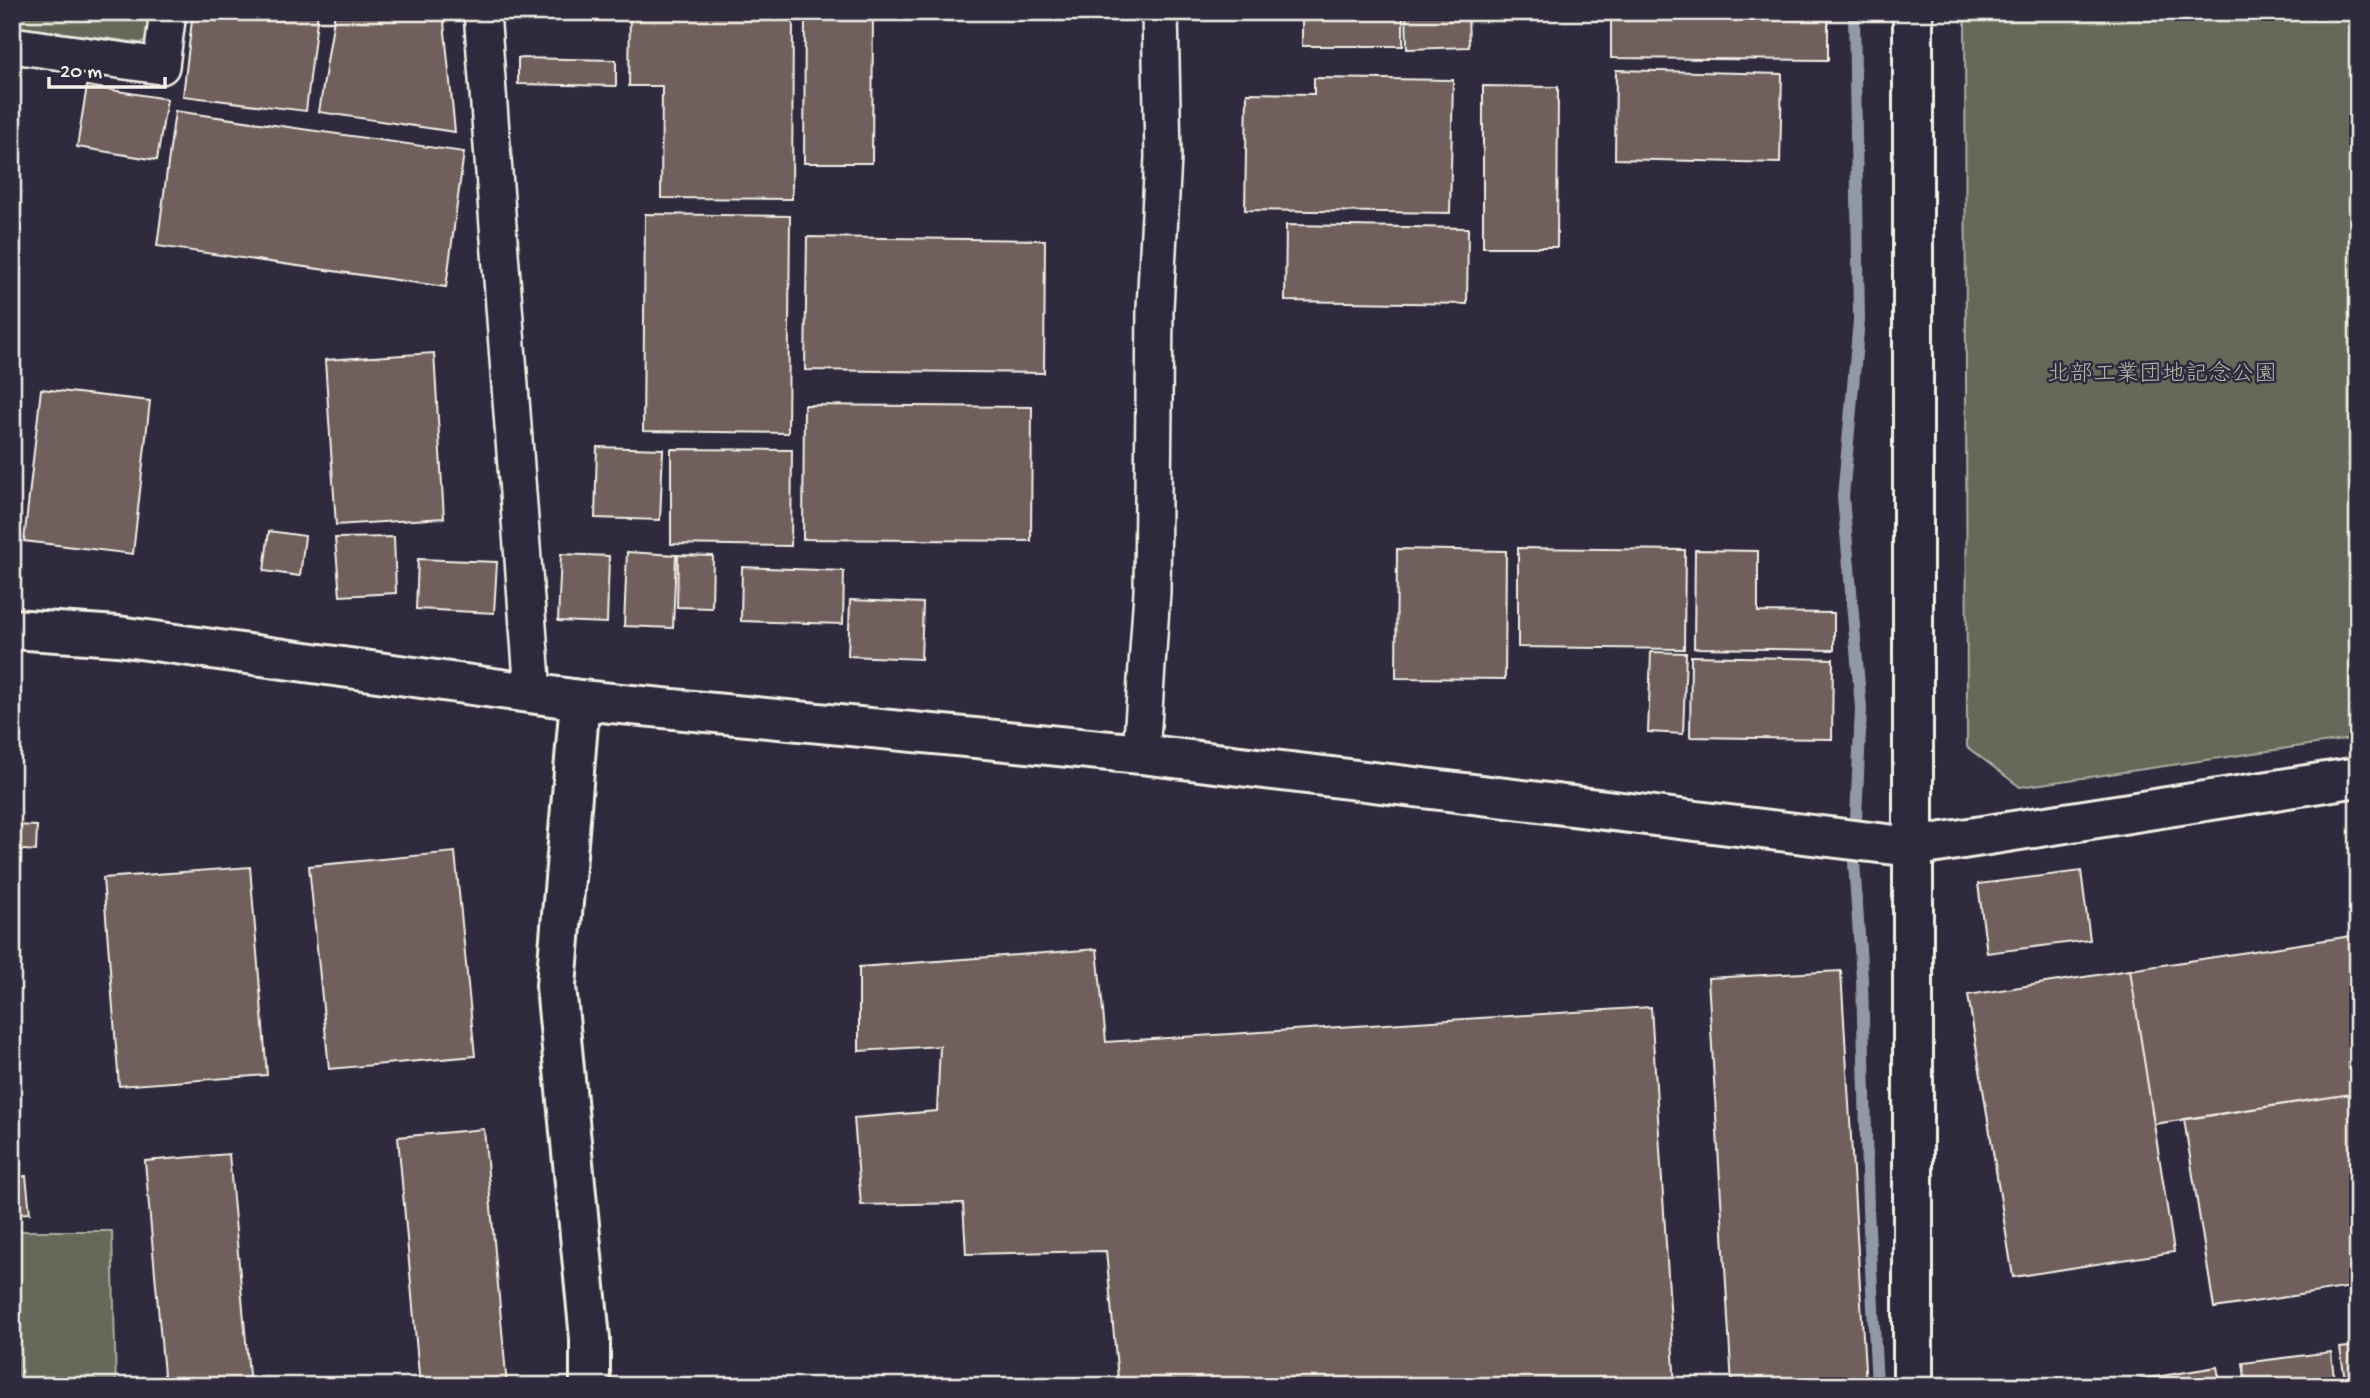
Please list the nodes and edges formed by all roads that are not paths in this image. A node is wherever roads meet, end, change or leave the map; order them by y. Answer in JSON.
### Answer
{"nodes":[{"id":1,"x":168,"y":12,"type":"edge"},
{"id":2,"x":482,"y":12,"type":"edge"},
{"id":3,"x":1160,"y":12,"type":"edge"},
{"id":4,"x":1913,"y":12,"type":"edge"},
{"id":5,"x":12,"y":45,"type":"edge"},
{"id":6,"x":12,"y":629,"type":"edge"},
{"id":7,"x":533,"y":693,"type":"junction"},
{"id":8,"x":580,"y":699,"type":"junction"},
{"id":9,"x":1141,"y":754,"type":"junction"},
{"id":10,"x":2358,"y":777,"type":"edge"},
{"id":11,"x":1912,"y":847,"type":"junction"},
{"id":12,"x":590,"y":1386,"type":"edge"},
{"id":13,"x":1913,"y":1386,"type":"edge"}],
"edges":[{"from":1,"to":5,"type":"street"},
{"from":2,"to":7,"type":"street"},
{"from":3,"to":9,"type":"street"},
{"from":4,"to":11,"type":"street"},
{"from":6,"to":7,"type":"street"},
{"from":7,"to":8,"type":"street"},
{"from":8,"to":9,"type":"street"},
{"from":8,"to":12,"type":"street"},
{"from":9,"to":11,"type":"street"},
{"from":10,"to":11,"type":"street"},
{"from":11,"to":13,"type":"street"}]}
